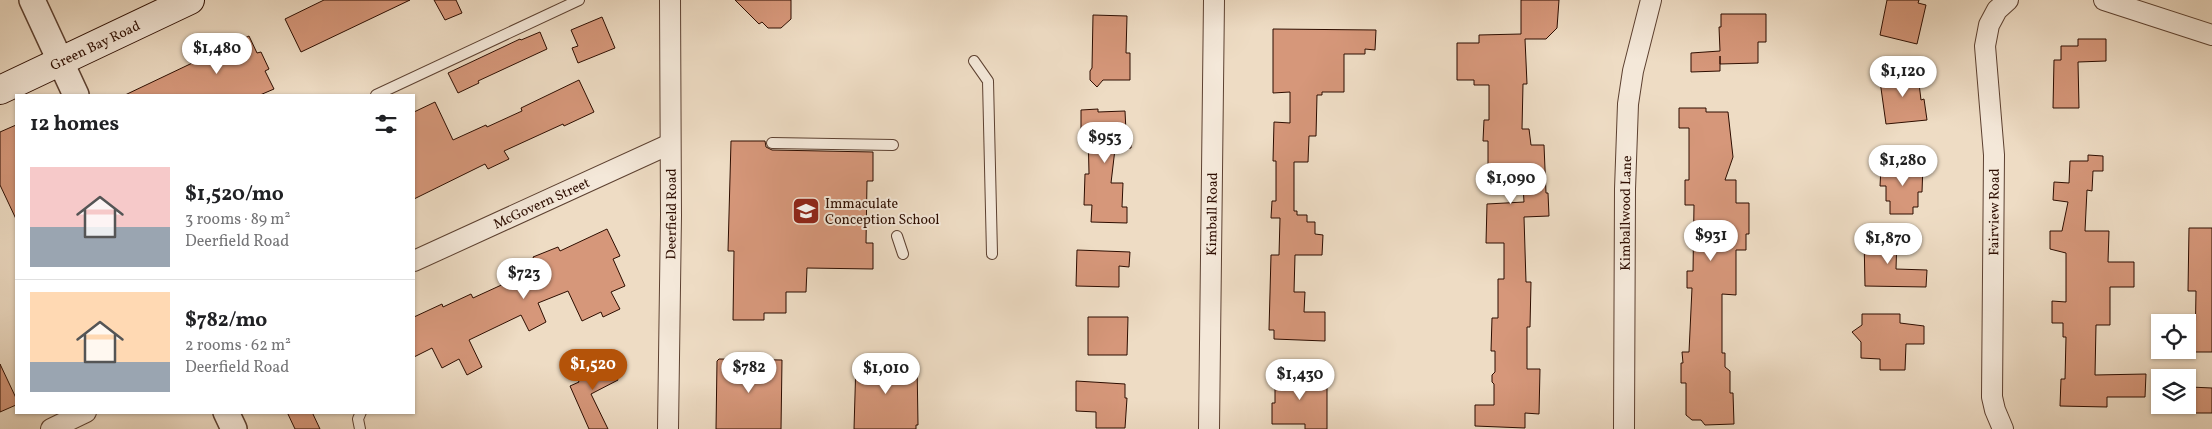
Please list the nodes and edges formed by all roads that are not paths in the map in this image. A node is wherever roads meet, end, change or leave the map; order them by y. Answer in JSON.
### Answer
{"nodes":[{"id":1,"x":32,"y":0,"type":"edge"},
{"id":2,"x":190,"y":0,"type":"edge"},
{"id":3,"x":579,"y":0,"type":"edge"},
{"id":4,"x":670,"y":0,"type":"edge"},
{"id":5,"x":1214,"y":0,"type":"edge"},
{"id":6,"x":1651,"y":0,"type":"edge"},
{"id":7,"x":2008,"y":0,"type":"edge"},
{"id":8,"x":2104,"y":0,"type":"edge"},
{"id":9,"x":2212,"y":35,"type":"edge"},
{"id":10,"x":60,"y":61,"type":"junction"},
{"id":11,"x":974,"y":61,"type":"dead end"},
{"id":12,"x":0,"y":90,"type":"edge"},
{"id":13,"x":76,"y":94,"type":"edge"},
{"id":14,"x":378,"y":94,"type":"edge"},
{"id":15,"x":772,"y":143,"type":"dead end"},
{"id":16,"x":670,"y":144,"type":"junction"},
{"id":17,"x":893,"y":145,"type":"dead end"},
{"id":18,"x":897,"y":236,"type":"dead end"},
{"id":19,"x":903,"y":254,"type":"dead end"},
{"id":20,"x":992,"y":254,"type":"dead end"},
{"id":21,"x":415,"y":261,"type":"edge"},
{"id":22,"x":82,"y":414,"type":"edge"},
{"id":23,"x":227,"y":414,"type":"edge"},
{"id":24,"x":361,"y":414,"type":"edge"},
{"id":25,"x":51,"y":429,"type":"edge"},
{"id":26,"x":234,"y":429,"type":"edge"},
{"id":27,"x":360,"y":429,"type":"edge"},
{"id":28,"x":668,"y":429,"type":"edge"},
{"id":29,"x":1209,"y":429,"type":"edge"},
{"id":30,"x":1624,"y":429,"type":"edge"},
{"id":31,"x":2003,"y":429,"type":"edge"}],
"edges":[{"from":1,"to":10,"type":"street"},
{"from":2,"to":10,"type":"main road","name":"Green Bay Road"},
{"from":3,"to":14,"type":"lane"},
{"from":4,"to":16,"type":"street","name":"Deerfield Road"},
{"from":5,"to":29,"type":"street","name":"Kimball Road"},
{"from":6,"to":30,"type":"street","name":"Kimballwood Lane"},
{"from":7,"to":31,"type":"street","name":"Fairview Road"},
{"from":8,"to":9,"type":"street"},
{"from":10,"to":12,"type":"main road","name":"Green Bay Road"},
{"from":10,"to":13,"type":"street"},
{"from":11,"to":20,"type":"lane"},
{"from":15,"to":17,"type":"lane"},
{"from":16,"to":21,"type":"street","name":"McGovern Street"},
{"from":16,"to":28,"type":"street","name":"Deerfield Road"},
{"from":18,"to":19,"type":"lane"},
{"from":22,"to":25,"type":"street"},
{"from":23,"to":26,"type":"street"},
{"from":24,"to":27,"type":"lane"}]}
